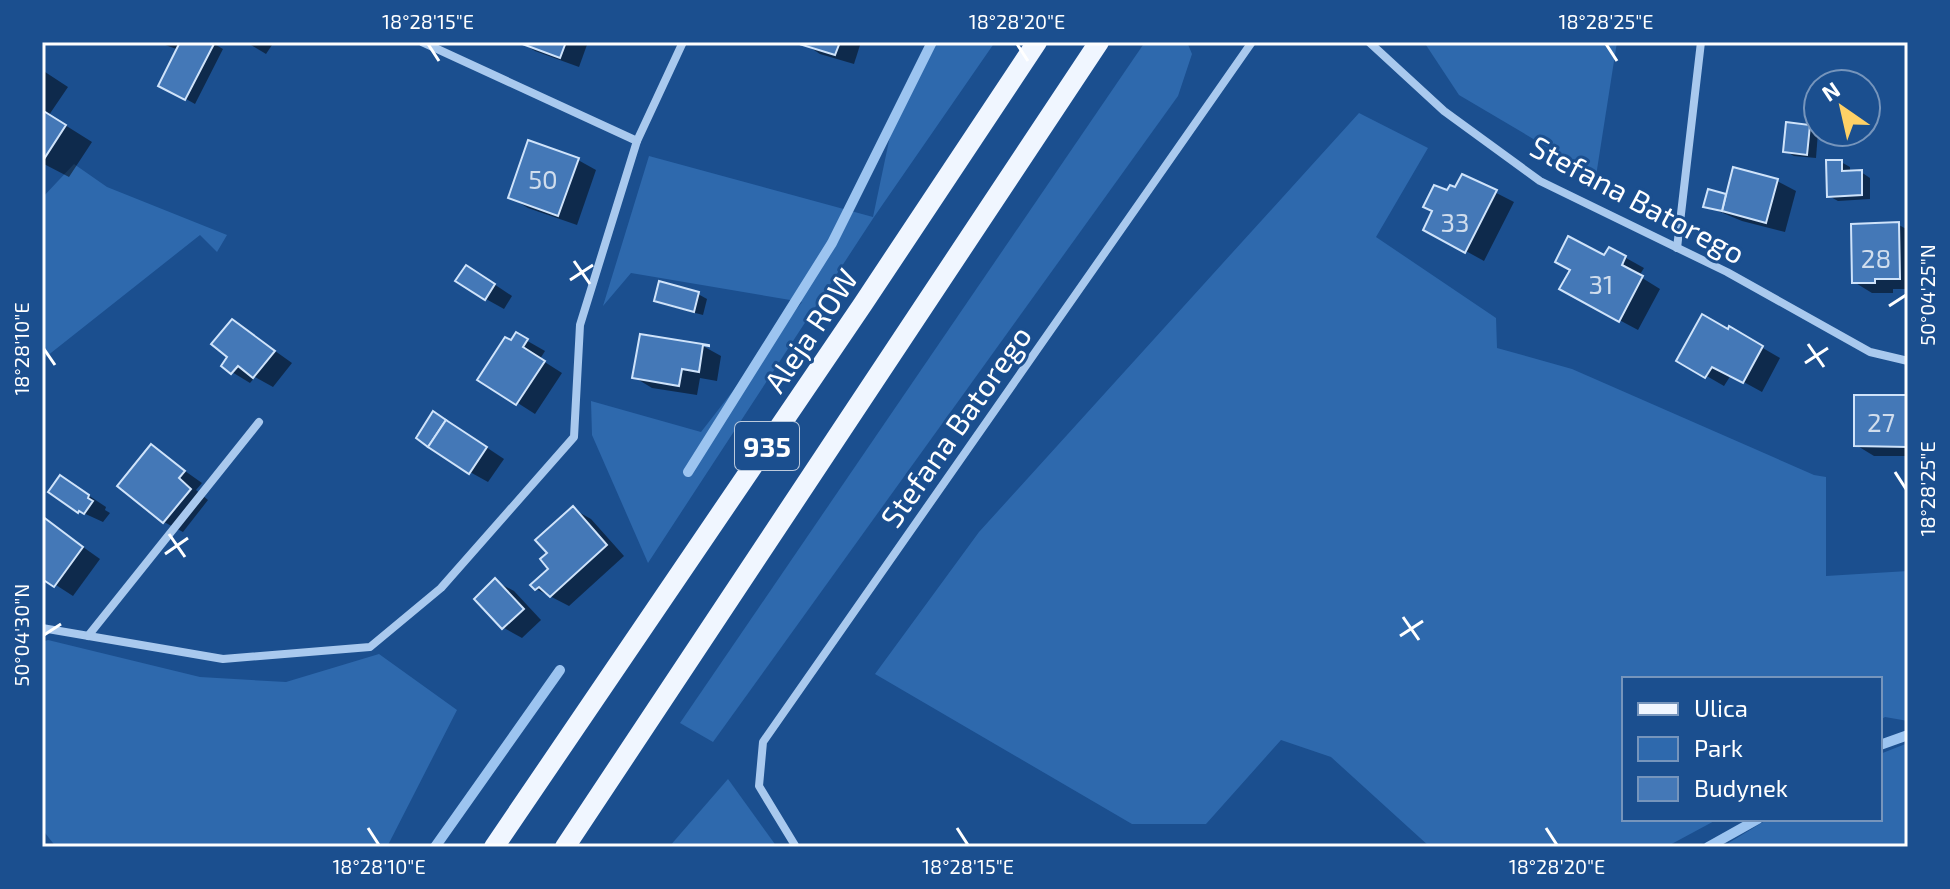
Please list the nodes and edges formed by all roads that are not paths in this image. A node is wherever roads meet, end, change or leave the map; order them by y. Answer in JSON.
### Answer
{"nodes":[{"id":1,"x":422,"y":42,"type":"edge"},
{"id":2,"x":683,"y":42,"type":"edge"},
{"id":3,"x":1037,"y":42,"type":"edge"},
{"id":4,"x":1099,"y":42,"type":"edge"},
{"id":5,"x":1252,"y":42,"type":"edge"},
{"id":6,"x":1369,"y":42,"type":"edge"},
{"id":7,"x":1701,"y":42,"type":"edge"},
{"id":8,"x":637,"y":141,"type":"junction"},
{"id":9,"x":1677,"y":248,"type":"junction"},
{"id":10,"x":1908,"y":361,"type":"edge"},
{"id":11,"x":259,"y":422,"type":"dead end"},
{"id":12,"x":42,"y":628,"type":"edge"},
{"id":13,"x":88,"y":636,"type":"junction"},
{"id":14,"x":494,"y":847,"type":"edge"},
{"id":15,"x":565,"y":847,"type":"edge"},
{"id":16,"x":796,"y":847,"type":"edge"}],
"edges":[{"from":1,"to":8,"type":"street"},
{"from":2,"to":8,"type":"street"},
{"from":3,"to":14,"type":"main road","name":"Aleja ROW","number":"935"},
{"from":4,"to":15,"type":"main road","number":"935"},
{"from":5,"to":16,"type":"street","name":"Stefana Batorego"},
{"from":6,"to":9,"type":"street","name":"Stefana Batorego"},
{"from":7,"to":9,"type":"street"},
{"from":8,"to":13,"type":"street"},
{"from":9,"to":10,"type":"street","name":"Stefana Batorego"},
{"from":11,"to":13,"type":"street"},
{"from":12,"to":13,"type":"street"}]}
